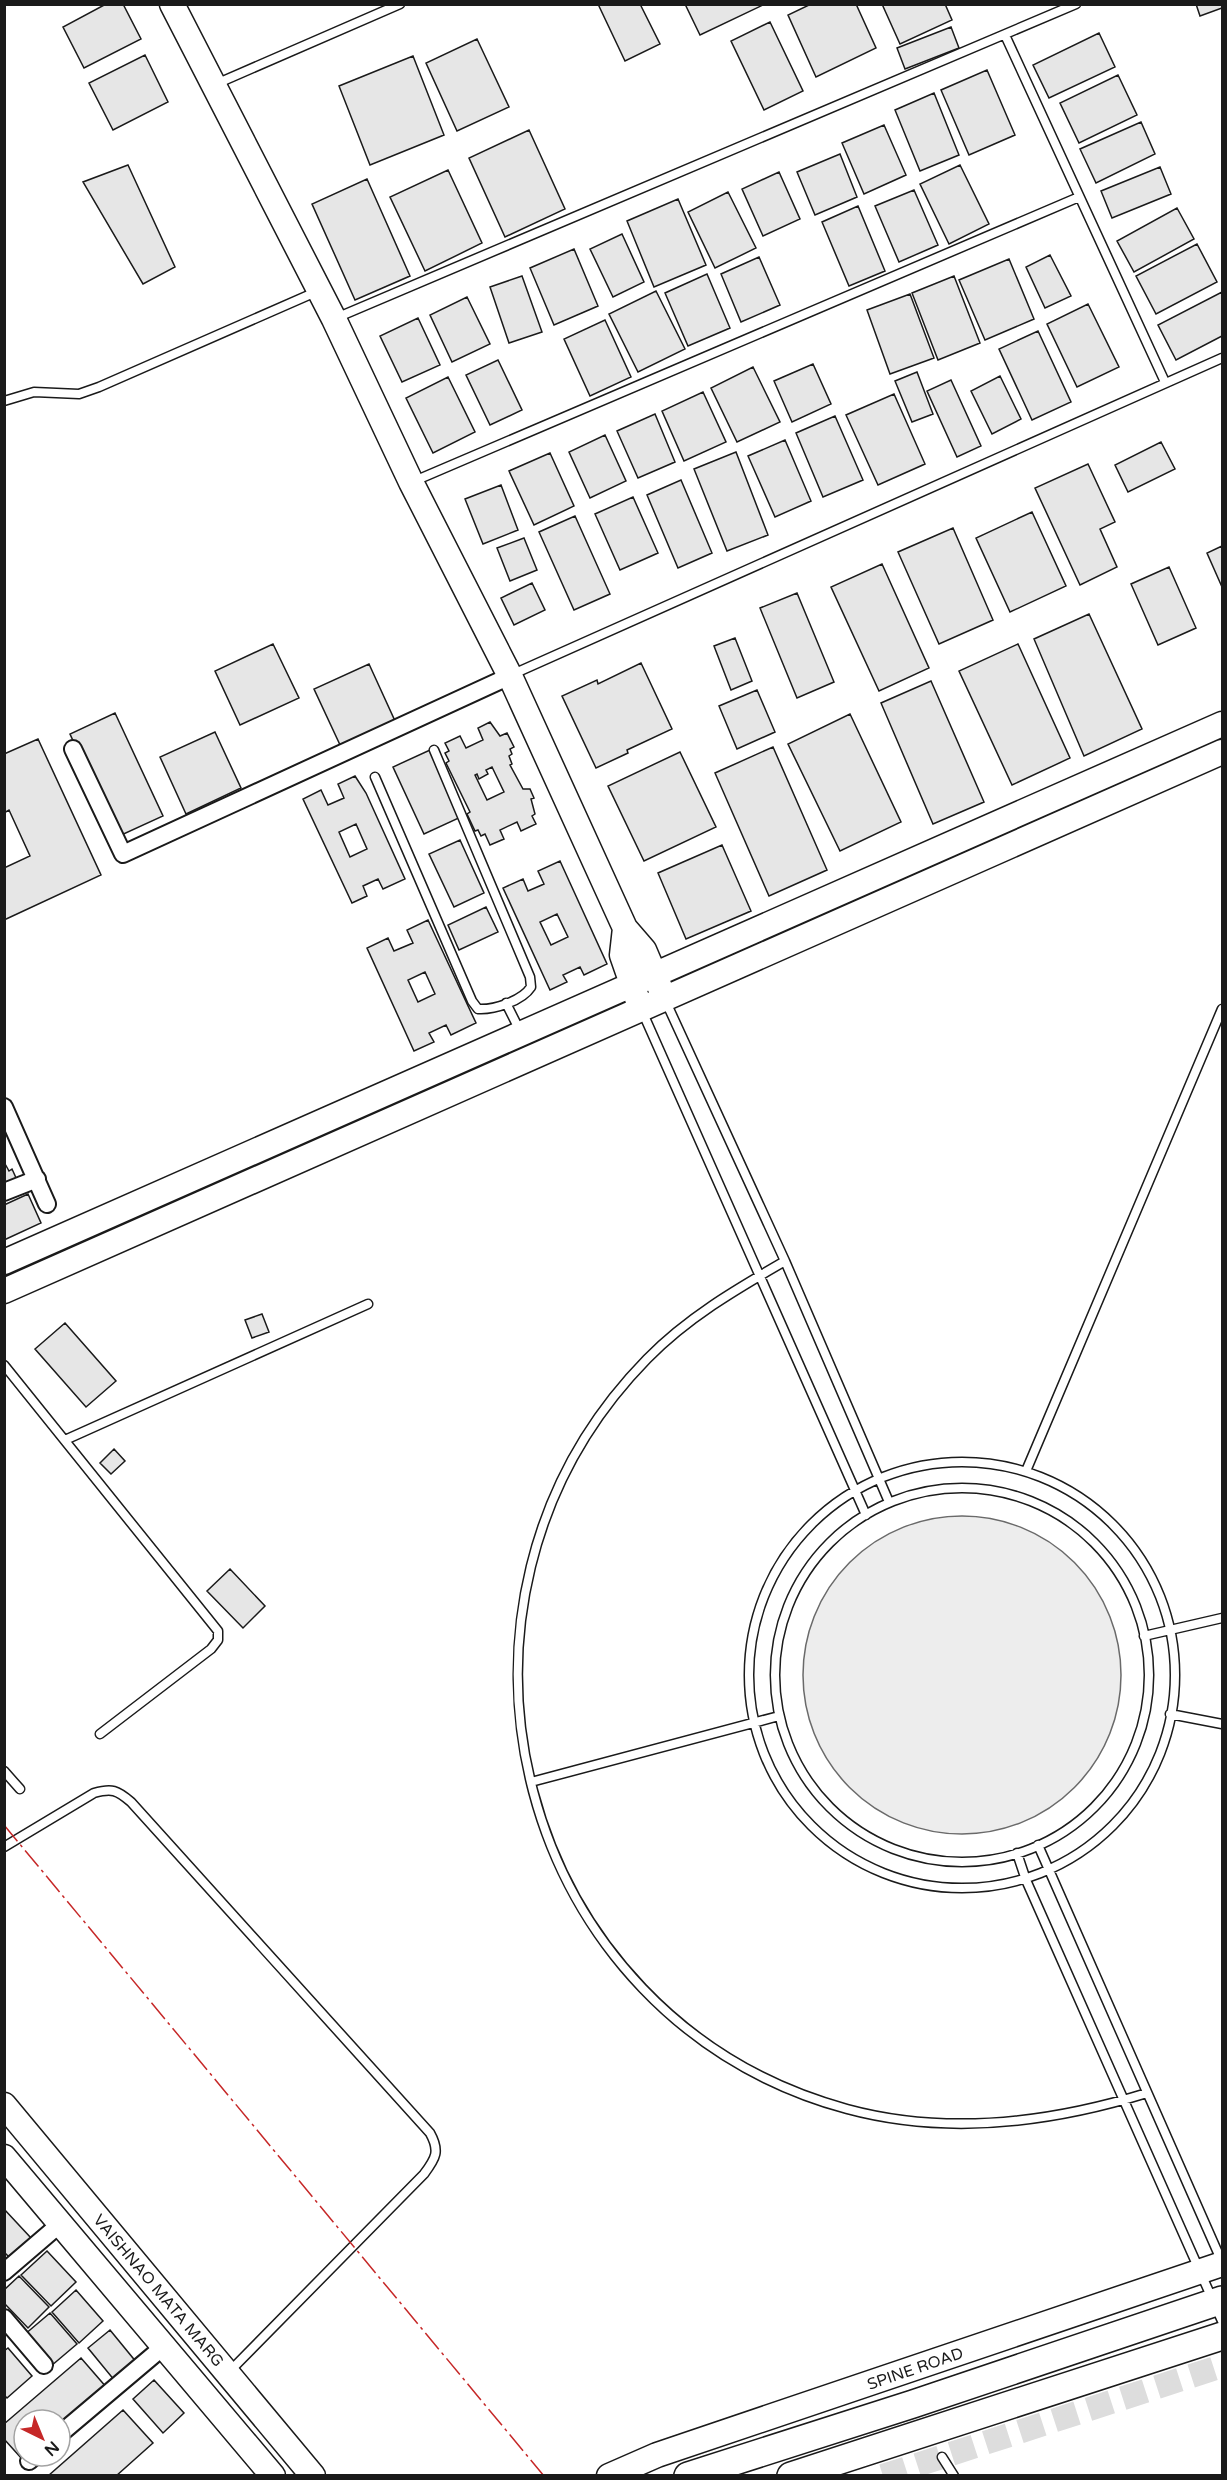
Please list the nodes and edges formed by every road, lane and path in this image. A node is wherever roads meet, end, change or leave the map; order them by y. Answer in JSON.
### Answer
{"nodes":[{"id":1,"x":172,"y":4,"type":"edge"},
{"id":2,"x":400,"y":4,"type":"edge"},
{"id":3,"x":1076,"y":4,"type":"edge"},
{"id":4,"x":1005,"y":35,"type":"junction"},
{"id":5,"x":214,"y":86,"type":"junction"},
{"id":6,"x":1079,"y":197,"type":"junction"},
{"id":7,"x":319,"y":291,"type":"junction"},
{"id":8,"x":334,"y":319,"type":"junction"},
{"id":9,"x":1222,"y":358,"type":"edge"},
{"id":10,"x":1165,"y":382,"type":"junction"},
{"id":11,"x":4,"y":401,"type":"edge"},
{"id":12,"x":411,"y":482,"type":"junction"},
{"id":13,"x":510,"y":676,"type":"junction"},
{"id":14,"x":1222,"y":724,"type":"edge"},
{"id":15,"x":73,"y":748,"type":"dead end"},
{"id":16,"x":434,"y":750,"type":"dead end"},
{"id":17,"x":1222,"y":752,"type":"edge"},
{"id":18,"x":375,"y":777,"type":"dead end"},
{"id":19,"x":625,"y":928,"type":"junction"},
{"id":20,"x":654,"y":975,"type":"junction"},
{"id":21,"x":631,"y":985,"type":"junction"},
{"id":22,"x":665,"y":998,"type":"junction"},
{"id":23,"x":507,"y":1003,"type":"junction"},
{"id":24,"x":641,"y":1009,"type":"junction"},
{"id":25,"x":1222,"y":1009,"type":"edge"},
{"id":26,"x":521,"y":1034,"type":"junction"},
{"id":27,"x":4,"y":1107,"type":"edge"},
{"id":28,"x":37,"y":1179,"type":"junction"},
{"id":29,"x":4,"y":1192,"type":"edge"},
{"id":30,"x":47,"y":1204,"type":"dead end"},
{"id":31,"x":784,"y":1261,"type":"junction"},
{"id":32,"x":4,"y":1262,"type":"edge"},
{"id":33,"x":760,"y":1275,"type":"junction"},
{"id":34,"x":4,"y":1291,"type":"edge"},
{"id":35,"x":368,"y":1304,"type":"dead end"},
{"id":36,"x":4,"y":1365,"type":"edge"},
{"id":37,"x":65,"y":1440,"type":"junction"},
{"id":38,"x":1026,"y":1472,"type":"junction"},
{"id":39,"x":879,"y":1479,"type":"junction"},
{"id":40,"x":856,"y":1491,"type":"junction"},
{"id":41,"x":889,"y":1502,"type":"junction"},
{"id":42,"x":866,"y":1515,"type":"junction"},
{"id":43,"x":1222,"y":1618,"type":"edge"},
{"id":44,"x":1170,"y":1630,"type":"junction"},
{"id":45,"x":1144,"y":1636,"type":"junction"},
{"id":46,"x":1170,"y":1714,"type":"junction"},
{"id":47,"x":779,"y":1716,"type":"junction"},
{"id":48,"x":753,"y":1722,"type":"junction"},
{"id":49,"x":1222,"y":1724,"type":"edge"},
{"id":50,"x":100,"y":1734,"type":"dead end"},
{"id":51,"x":4,"y":1771,"type":"edge"},
{"id":52,"x":531,"y":1782,"type":"junction"},
{"id":53,"x":20,"y":1789,"type":"dead end"},
{"id":54,"x":1038,"y":1845,"type":"junction"},
{"id":55,"x":4,"y":1847,"type":"edge"},
{"id":56,"x":1017,"y":1853,"type":"junction"},
{"id":57,"x":1049,"y":1870,"type":"junction"},
{"id":58,"x":1026,"y":1880,"type":"junction"},
{"id":59,"x":1147,"y":2093,"type":"junction"},
{"id":60,"x":1126,"y":2100,"type":"junction"},
{"id":61,"x":4,"y":2105,"type":"edge"},
{"id":62,"x":4,"y":2157,"type":"edge"},
{"id":63,"x":60,"y":2224,"type":"junction"},
{"id":64,"x":1222,"y":2263,"type":"edge"},
{"id":65,"x":4,"y":2272,"type":"edge"},
{"id":66,"x":1200,"y":2272,"type":"junction"},
{"id":67,"x":1220,"y":2308,"type":"edge"},
{"id":68,"x":177,"y":2312,"type":"junction"},
{"id":69,"x":4,"y":2318,"type":"edge"},
{"id":70,"x":1222,"y":2336,"type":"edge"},
{"id":71,"x":158,"y":2341,"type":"junction"},
{"id":72,"x":44,"y":2365,"type":"dead end"},
{"id":73,"x":228,"y":2373,"type":"junction"},
{"id":74,"x":72,"y":2423,"type":"edge"},
{"id":75,"x":942,"y":2457,"type":"dead end"},
{"id":76,"x":273,"y":2475,"type":"edge"},
{"id":77,"x":313,"y":2475,"type":"edge"},
{"id":78,"x":609,"y":2475,"type":"edge"},
{"id":79,"x":688,"y":2475,"type":"edge"},
{"id":80,"x":791,"y":2475,"type":"edge"},
{"id":81,"x":954,"y":2475,"type":"edge"}],
"edges":[{"from":1,"to":5,"type":"street"},
{"from":2,"to":5,"type":"lane"},
{"from":3,"to":4,"type":"lane"},
{"from":4,"to":6,"type":"lane"},
{"from":4,"to":8,"type":"lane"},
{"from":5,"to":7,"type":"street"},
{"from":6,"to":10,"type":"lane"},
{"from":6,"to":12,"type":"lane"},
{"from":7,"to":8,"type":"street"},
{"from":7,"to":11,"type":"lane"},
{"from":8,"to":12,"type":"street"},
{"from":9,"to":10,"type":"lane"},
{"from":10,"to":13,"type":"lane"},
{"from":12,"to":13,"type":"street"},
{"from":13,"to":15,"type":"street"},
{"from":13,"to":19,"type":"street"},
{"from":14,"to":20,"type":"street"},
{"from":16,"to":23,"type":"lane"},
{"from":17,"to":22,"type":"street"},
{"from":18,"to":23,"type":"lane"},
{"from":19,"to":20,"type":"street"},
{"from":19,"to":21,"type":"street"},
{"from":20,"to":21,"type":"street"},
{"from":20,"to":22,"type":"street"},
{"from":21,"to":24,"type":"street"},
{"from":21,"to":26,"type":"street"},
{"from":22,"to":24,"type":"street"},
{"from":22,"to":31,"type":"lane"},
{"from":23,"to":26,"type":"lane"},
{"from":24,"to":33,"type":"lane"},
{"from":24,"to":34,"type":"street"},
{"from":25,"to":38,"type":"lane"},
{"from":26,"to":32,"type":"street"},
{"from":27,"to":28,"type":"street"},
{"from":28,"to":29,"type":"street"},
{"from":28,"to":30,"type":"street"},
{"from":31,"to":33,"type":"lane"},
{"from":31,"to":39,"type":"lane"},
{"from":33,"to":40,"type":"lane"},
{"from":33,"to":52,"type":"lane"},
{"from":35,"to":37,"type":"lane"},
{"from":36,"to":37,"type":"lane"},
{"from":37,"to":50,"type":"lane"},
{"from":38,"to":39,"type":"lane"},
{"from":38,"to":44,"type":"lane"},
{"from":39,"to":40,"type":"lane"},
{"from":39,"to":41,"type":"lane"},
{"from":40,"to":42,"type":"lane"},
{"from":40,"to":48,"type":"lane"},
{"from":41,"to":42,"type":"lane"},
{"from":41,"to":45,"type":"lane"},
{"from":42,"to":47,"type":"lane"},
{"from":43,"to":44,"type":"lane"},
{"from":44,"to":45,"type":"lane"},
{"from":44,"to":46,"type":"lane"},
{"from":45,"to":54,"type":"lane"},
{"from":46,"to":49,"type":"lane"},
{"from":46,"to":57,"type":"lane"},
{"from":47,"to":48,"type":"lane"},
{"from":47,"to":56,"type":"lane"},
{"from":48,"to":52,"type":"lane"},
{"from":48,"to":58,"type":"lane"},
{"from":51,"to":53,"type":"lane"},
{"from":52,"to":60,"type":"lane"},
{"from":54,"to":56,"type":"lane"},
{"from":54,"to":57,"type":"lane"},
{"from":55,"to":73,"type":"lane"},
{"from":56,"to":58,"type":"lane"},
{"from":57,"to":58,"type":"lane"},
{"from":57,"to":59,"type":"lane"},
{"from":58,"to":60,"type":"lane"},
{"from":59,"to":60,"type":"lane"},
{"from":59,"to":64,"type":"lane"},
{"from":60,"to":66,"type":"lane"},
{"from":61,"to":68,"type":"street","name":"VAISHNAO MATA MARG"},
{"from":62,"to":63,"type":"street","name":"VAISHNAO MATA MARG"},
{"from":63,"to":65,"type":"street"},
{"from":63,"to":71,"type":"street","name":"VAISHNAO MATA MARG"},
{"from":64,"to":66,"type":"street","name":"SPINE ROAD"},
{"from":66,"to":67,"type":"lane"},
{"from":66,"to":78,"type":"street","name":"SPINE ROAD"},
{"from":67,"to":79,"type":"main road","name":"SPINE ROAD"},
{"from":68,"to":71,"type":"street"},
{"from":68,"to":73,"type":"street","name":"VAISHNAO MATA MARG"},
{"from":69,"to":72,"type":"street"},
{"from":70,"to":80,"type":"main road"},
{"from":71,"to":74,"type":"street"},
{"from":71,"to":76,"type":"street","name":"VAISHNAO MATA MARG"},
{"from":73,"to":77,"type":"street","name":"VAISHNAO MATA MARG"},
{"from":75,"to":81,"type":"lane"}]}
